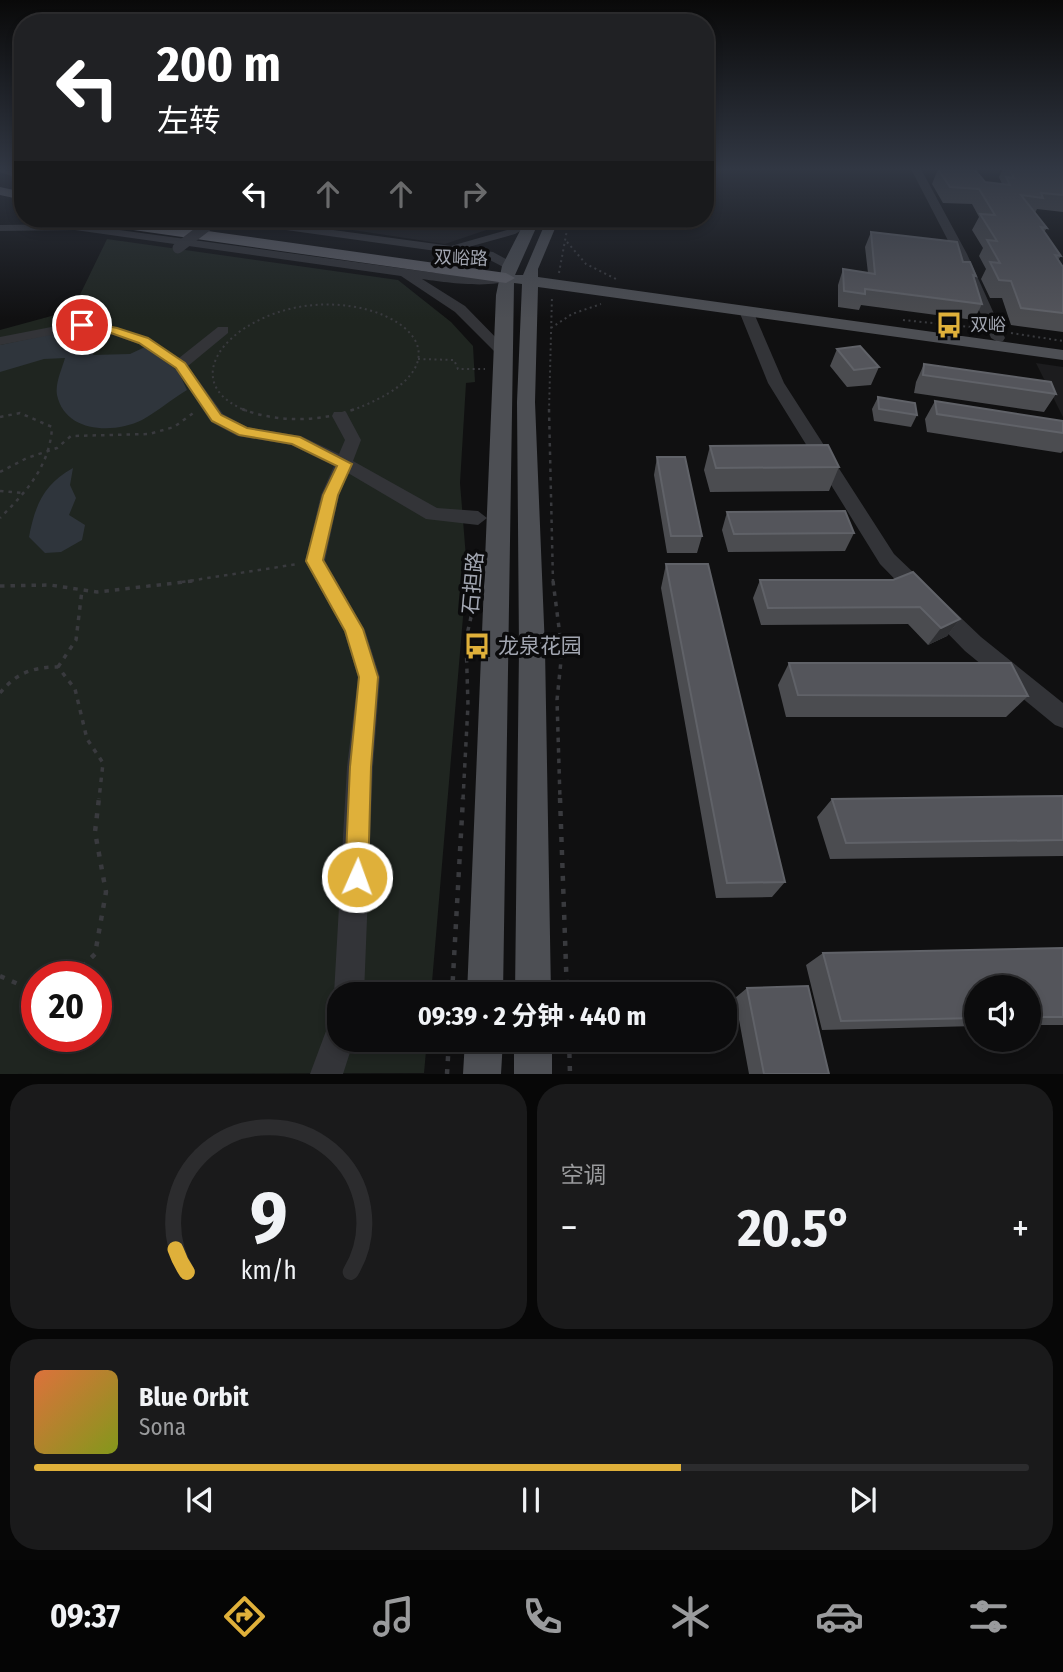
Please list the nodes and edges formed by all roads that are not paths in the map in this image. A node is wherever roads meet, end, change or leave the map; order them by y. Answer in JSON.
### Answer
{"nodes":[{"id":1,"x":943,"y":219,"type":"edge"},
{"id":2,"x":82,"y":228,"type":"edge"},
{"id":3,"x":119,"y":228,"type":"edge"},
{"id":4,"x":166,"y":228,"type":"edge"},
{"id":5,"x":204,"y":228,"type":"edge"},
{"id":6,"x":221,"y":228,"type":"edge"},
{"id":7,"x":300,"y":228,"type":"edge"},
{"id":8,"x":513,"y":228,"type":"edge"},
{"id":9,"x":530,"y":228,"type":"edge"},
{"id":10,"x":547,"y":228,"type":"edge"},
{"id":11,"x":316,"y":230,"type":"joint"},
{"id":12,"x":141,"y":236,"type":"junction"},
{"id":13,"x":178,"y":248,"type":"dead end"},
{"id":14,"x":437,"y":248,"type":"junction"},
{"id":15,"x":403,"y":273,"type":"junction"},
{"id":16,"x":519,"y":273,"type":"junction"},
{"id":17,"x":631,"y":289,"type":"junction"},
{"id":18,"x":746,"y":312,"type":"junction"},
{"id":19,"x":880,"y":322,"type":"joint"},
{"id":20,"x":223,"y":330,"type":"dead end"},
{"id":21,"x":996,"y":334,"type":"junction"},
{"id":22,"x":0,"y":341,"type":"edge"},
{"id":23,"x":1063,"y":347,"type":"edge"},
{"id":24,"x":492,"y":352,"type":"junction"},
{"id":25,"x":1063,"y":355,"type":"edge"},
{"id":26,"x":180,"y":365,"type":"junction"},
{"id":27,"x":340,"y":416,"type":"dead end"},
{"id":28,"x":345,"y":464,"type":"junction"},
{"id":29,"x":478,"y":518,"type":"dead end"},
{"id":30,"x":1063,"y":717,"type":"edge"},
{"id":31,"x":350,"y":982,"type":"edge"},
{"id":32,"x":485,"y":982,"type":"edge"},
{"id":33,"x":533,"y":982,"type":"edge"},
{"id":34,"x":334,"y":1052,"type":"edge"},
{"id":35,"x":483,"y":1052,"type":"edge"},
{"id":36,"x":533,"y":1052,"type":"edge"},
{"id":37,"x":327,"y":1073,"type":"edge"},
{"id":38,"x":482,"y":1073,"type":"edge"},
{"id":39,"x":533,"y":1073,"type":"edge"}],
"edges":[{"from":1,"to":21,"type":"street"},
{"from":2,"to":12,"type":"street","name":"双峪路"},
{"from":3,"to":12,"type":"highway"},
{"from":4,"to":16,"type":"highway","name":"双峪路"},
{"from":5,"to":13,"type":"street","bridge":true},
{"from":6,"to":16,"type":"highway","name":"双峪路"},
{"from":7,"to":11,"type":"street","name":"双峪路"},
{"from":8,"to":14,"type":"street"},
{"from":9,"to":16,"type":"main road","name":"石担路"},
{"from":10,"to":16,"type":"main road","name":"石担路"},
{"from":11,"to":14,"type":"street","name":"双峪路"},
{"from":12,"to":15,"type":"street","name":"双峪路"},
{"from":14,"to":16,"type":"street","name":"双峪路"},
{"from":15,"to":16,"type":"street","name":"双峪路"},
{"from":15,"to":24,"type":"street"},
{"from":16,"to":17,"type":"main road","name":"双峪路"},
{"from":16,"to":24,"type":"main road","name":"石担路"},
{"from":16,"to":33,"type":"main road","name":"石担路"},
{"from":17,"to":18,"type":"main road","name":"双峪路"},
{"from":17,"to":19,"type":"main road","name":"双峪路"},
{"from":18,"to":25,"type":"main road","name":"双峪路"},
{"from":18,"to":30,"type":"street"},
{"from":19,"to":21,"type":"main road","name":"双峪路"},
{"from":20,"to":26,"type":"street"},
{"from":21,"to":23,"type":"main road","name":"双峪路"},
{"from":22,"to":26,"type":"street"},
{"from":24,"to":32,"type":"main road","name":"石担路"},
{"from":26,"to":28,"type":"street"},
{"from":27,"to":28,"type":"street"},
{"from":28,"to":29,"type":"street"},
{"from":28,"to":31,"type":"street"},
{"from":34,"to":37,"type":"street"},
{"from":35,"to":38,"type":"main road"},
{"from":36,"to":39,"type":"main road"}]}
